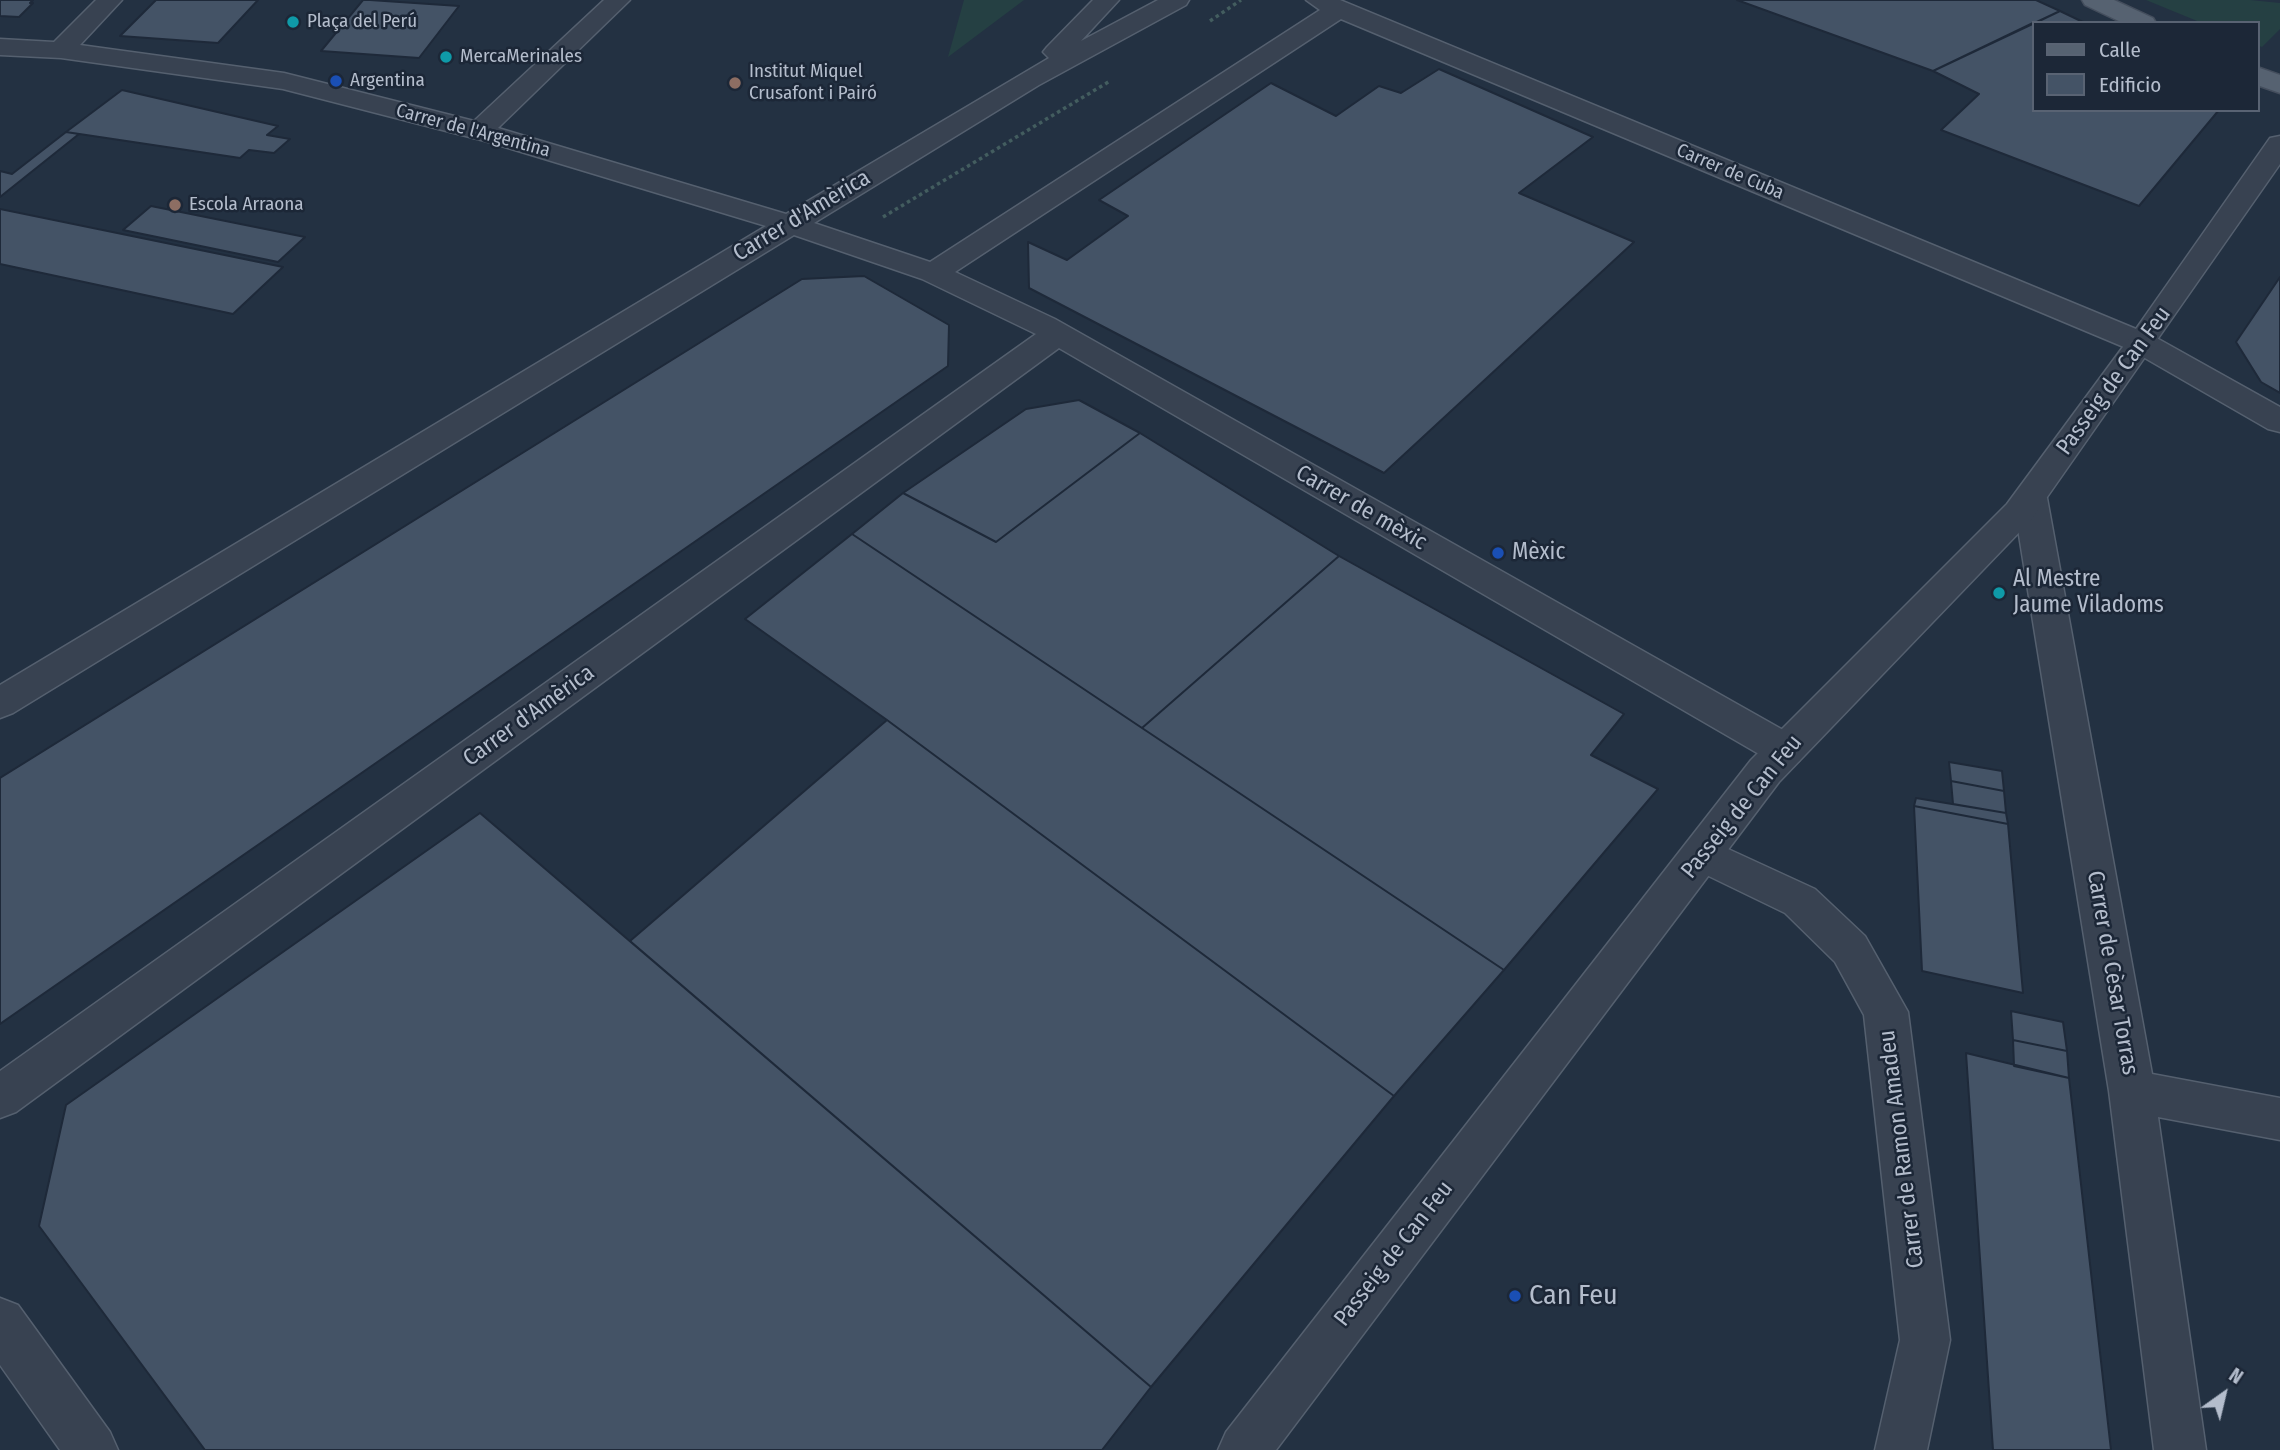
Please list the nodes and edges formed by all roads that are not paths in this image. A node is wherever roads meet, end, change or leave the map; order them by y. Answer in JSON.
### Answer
{"nodes":[{"id":1,"x":110,"y":0,"type":"edge"},
{"id":2,"x":618,"y":0,"type":"edge"},
{"id":3,"x":1107,"y":0,"type":"edge"},
{"id":4,"x":1177,"y":0,"type":"edge"},
{"id":5,"x":2094,"y":0,"type":"edge"},
{"id":6,"x":1328,"y":5,"type":"edge"},
{"id":7,"x":2140,"y":21,"type":"edge"},
{"id":8,"x":0,"y":47,"type":"edge"},
{"id":9,"x":61,"y":50,"type":"junction"},
{"id":10,"x":2259,"y":76,"type":"edge"},
{"id":11,"x":1030,"y":79,"type":"junction"},
{"id":12,"x":2280,"y":86,"type":"edge"},
{"id":13,"x":479,"y":131,"type":"junction"},
{"id":14,"x":2280,"y":145,"type":"edge"},
{"id":15,"x":789,"y":224,"type":"junction"},
{"id":16,"x":933,"y":273,"type":"junction"},
{"id":17,"x":1057,"y":334,"type":"junction"},
{"id":18,"x":2143,"y":343,"type":"junction"},
{"id":19,"x":2280,"y":421,"type":"edge"},
{"id":20,"x":2030,"y":498,"type":"junction"},
{"id":21,"x":0,"y":703,"type":"edge"},
{"id":22,"x":1785,"y":750,"type":"junction"},
{"id":23,"x":1702,"y":854,"type":"junction"},
{"id":24,"x":2132,"y":1091,"type":"junction"},
{"id":25,"x":0,"y":1097,"type":"edge"},
{"id":26,"x":2280,"y":1119,"type":"edge"},
{"id":27,"x":0,"y":1323,"type":"edge"},
{"id":28,"x":92,"y":1450,"type":"edge"},
{"id":29,"x":1244,"y":1450,"type":"edge"},
{"id":30,"x":1901,"y":1450,"type":"edge"},
{"id":31,"x":2180,"y":1450,"type":"edge"}],
"edges":[{"from":1,"to":9,"type":"street"},
{"from":2,"to":13,"type":"street"},
{"from":3,"to":11,"type":"street","name":"Carrer d'Amèrica"},
{"from":4,"to":11,"type":"street","name":"Carrer d'Amèrica"},
{"from":5,"to":7,"type":"main road"},
{"from":6,"to":16,"type":"street"},
{"from":6,"to":18,"type":"street","name":"Carrer de Cuba"},
{"from":8,"to":9,"type":"street","name":"Carrer de l'Argentina"},
{"from":9,"to":13,"type":"street","name":"Carrer de l'Argentina"},
{"from":10,"to":12,"type":"main road"},
{"from":11,"to":15,"type":"street","name":"Carrer d'Amèrica"},
{"from":13,"to":15,"type":"street","name":"Carrer de l'Argentina"},
{"from":14,"to":18,"type":"street","name":"Passeig de Can Feu"},
{"from":15,"to":16,"type":"street","name":"Carrer de l'Argentina"},
{"from":15,"to":21,"type":"street","name":"Carrer d'Amèrica"},
{"from":16,"to":17,"type":"street","name":"Carrer de mèxic"},
{"from":17,"to":22,"type":"street","name":"Carrer de mèxic"},
{"from":17,"to":25,"type":"street","name":"Carrer d'Amèrica"},
{"from":18,"to":19,"type":"street","name":"Carrer de Cuba"},
{"from":18,"to":20,"type":"street","name":"Passeig de Can Feu"},
{"from":20,"to":22,"type":"street","name":"Passeig de Can Feu"},
{"from":20,"to":24,"type":"street","name":"Carrer de Cèsar Torras"},
{"from":22,"to":23,"type":"street","name":"Passeig de Can Feu"},
{"from":23,"to":29,"type":"street","name":"Passeig de Can Feu"},
{"from":23,"to":30,"type":"street","name":"Carrer de Ramon Amadeu"},
{"from":24,"to":26,"type":"street"},
{"from":24,"to":31,"type":"street","name":"Carrer de Cèsar Torras"},
{"from":27,"to":28,"type":"street"}]}
